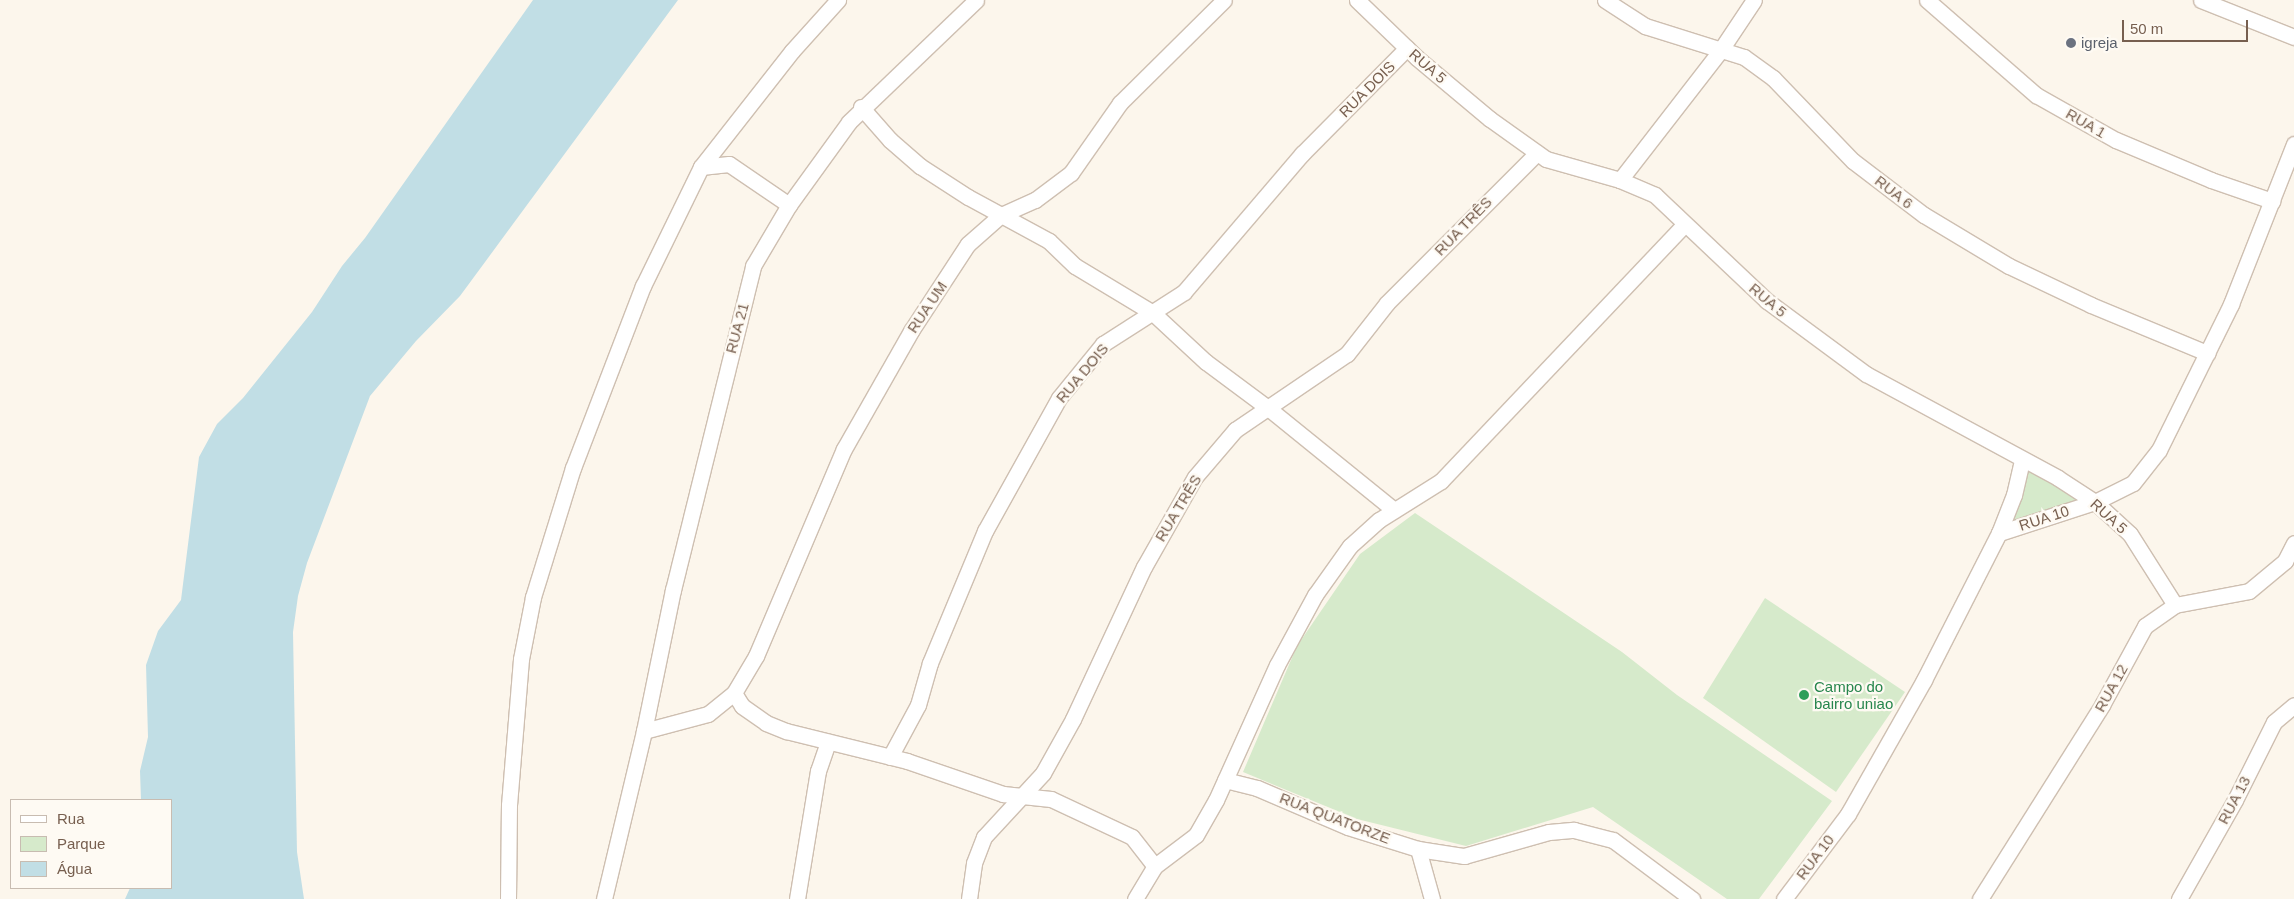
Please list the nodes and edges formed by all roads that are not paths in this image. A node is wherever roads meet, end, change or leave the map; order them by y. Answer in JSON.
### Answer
{"nodes":[{"id":1,"x":838,"y":0,"type":"edge"},
{"id":2,"x":976,"y":0,"type":"edge"},
{"id":3,"x":1224,"y":0,"type":"edge"},
{"id":4,"x":1358,"y":0,"type":"edge"},
{"id":5,"x":1605,"y":0,"type":"edge"},
{"id":6,"x":1754,"y":0,"type":"edge"},
{"id":7,"x":1927,"y":0,"type":"edge"},
{"id":8,"x":2201,"y":0,"type":"edge"},
{"id":9,"x":2294,"y":37,"type":"edge"},
{"id":10,"x":1407,"y":48,"type":"junction"},
{"id":11,"x":1720,"y":51,"type":"junction"},
{"id":12,"x":861,"y":107,"type":"junction"},
{"id":13,"x":2294,"y":144,"type":"edge"},
{"id":14,"x":1537,"y":153,"type":"junction"},
{"id":15,"x":701,"y":167,"type":"junction"},
{"id":16,"x":1620,"y":180,"type":"junction"},
{"id":17,"x":2272,"y":201,"type":"junction"},
{"id":18,"x":790,"y":205,"type":"junction"},
{"id":19,"x":1001,"y":215,"type":"junction"},
{"id":20,"x":1686,"y":224,"type":"junction"},
{"id":21,"x":1153,"y":313,"type":"junction"},
{"id":22,"x":2207,"y":354,"type":"junction"},
{"id":23,"x":1268,"y":408,"type":"junction"},
{"id":24,"x":2022,"y":459,"type":"junction"},
{"id":25,"x":2095,"y":502,"type":"junction"},
{"id":26,"x":1394,"y":510,"type":"junction"},
{"id":27,"x":1999,"y":533,"type":"junction"},
{"id":28,"x":2294,"y":543,"type":"edge"},
{"id":29,"x":2175,"y":605,"type":"junction"},
{"id":30,"x":734,"y":693,"type":"junction"},
{"id":31,"x":2294,"y":705,"type":"edge"},
{"id":32,"x":644,"y":731,"type":"junction"},
{"id":33,"x":828,"y":742,"type":"junction"},
{"id":34,"x":890,"y":757,"type":"junction"},
{"id":35,"x":1225,"y":780,"type":"junction"},
{"id":36,"x":1025,"y":795,"type":"junction"},
{"id":37,"x":1418,"y":849,"type":"junction"},
{"id":38,"x":1155,"y":866,"type":"junction"},
{"id":39,"x":1689,"y":898,"type":"edge"},
{"id":40,"x":508,"y":899,"type":"edge"},
{"id":41,"x":604,"y":899,"type":"edge"},
{"id":42,"x":797,"y":899,"type":"edge"},
{"id":43,"x":969,"y":899,"type":"edge"},
{"id":44,"x":1135,"y":899,"type":"edge"},
{"id":45,"x":1432,"y":899,"type":"edge"},
{"id":46,"x":1784,"y":899,"type":"edge"},
{"id":47,"x":1980,"y":899,"type":"edge"},
{"id":48,"x":2179,"y":899,"type":"edge"}],
"edges":[{"from":1,"to":15,"type":"street"},
{"from":2,"to":12,"type":"street","name":"RUA 21"},
{"from":3,"to":19,"type":"street","name":"RUA UM"},
{"from":4,"to":10,"type":"street","name":"RUA 5"},
{"from":5,"to":11,"type":"street","name":"RUA 6"},
{"from":6,"to":11,"type":"street"},
{"from":7,"to":17,"type":"street","name":"RUA 1"},
{"from":8,"to":9,"type":"street"},
{"from":10,"to":14,"type":"street","name":"RUA 5"},
{"from":10,"to":21,"type":"street","name":"RUA DOIS"},
{"from":11,"to":16,"type":"street"},
{"from":11,"to":22,"type":"street","name":"RUA 6"},
{"from":12,"to":18,"type":"street","name":"RUA 21"},
{"from":12,"to":19,"type":"street"},
{"from":13,"to":17,"type":"street","name":"RUA 10"},
{"from":14,"to":16,"type":"street","name":"RUA 5"},
{"from":14,"to":23,"type":"street","name":"RUA TRÊS"},
{"from":15,"to":18,"type":"street"},
{"from":15,"to":40,"type":"street"},
{"from":16,"to":20,"type":"street","name":"RUA 5"},
{"from":17,"to":22,"type":"street","name":"RUA 10"},
{"from":18,"to":32,"type":"street","name":"RUA 21"},
{"from":19,"to":21,"type":"street"},
{"from":19,"to":30,"type":"street","name":"RUA UM"},
{"from":20,"to":24,"type":"street","name":"RUA 5"},
{"from":20,"to":26,"type":"street"},
{"from":21,"to":23,"type":"street"},
{"from":21,"to":34,"type":"street","name":"RUA DOIS"},
{"from":22,"to":25,"type":"street","name":"RUA 10"},
{"from":23,"to":26,"type":"street"},
{"from":23,"to":36,"type":"street","name":"RUA TRÊS"},
{"from":24,"to":25,"type":"street","name":"RUA 5"},
{"from":24,"to":27,"type":"street"},
{"from":25,"to":27,"type":"street","name":"RUA 10"},
{"from":25,"to":29,"type":"street","name":"RUA 5"},
{"from":26,"to":35,"type":"street"},
{"from":27,"to":46,"type":"street","name":"RUA 10"},
{"from":28,"to":29,"type":"street","name":"RUA 12"},
{"from":29,"to":47,"type":"street","name":"RUA 12"},
{"from":30,"to":32,"type":"street"},
{"from":30,"to":33,"type":"street"},
{"from":31,"to":48,"type":"street","name":"RUA 13"},
{"from":32,"to":41,"type":"street","name":"RUA 21"},
{"from":33,"to":34,"type":"street"},
{"from":33,"to":42,"type":"street"},
{"from":34,"to":36,"type":"street"},
{"from":35,"to":37,"type":"street","name":"RUA QUATORZE"},
{"from":35,"to":38,"type":"street"},
{"from":36,"to":38,"type":"street"},
{"from":36,"to":43,"type":"street","name":"RUA TRÊS"},
{"from":37,"to":39,"type":"street","name":"RUA QUATORZE"},
{"from":37,"to":45,"type":"street"},
{"from":38,"to":44,"type":"street"}]}
